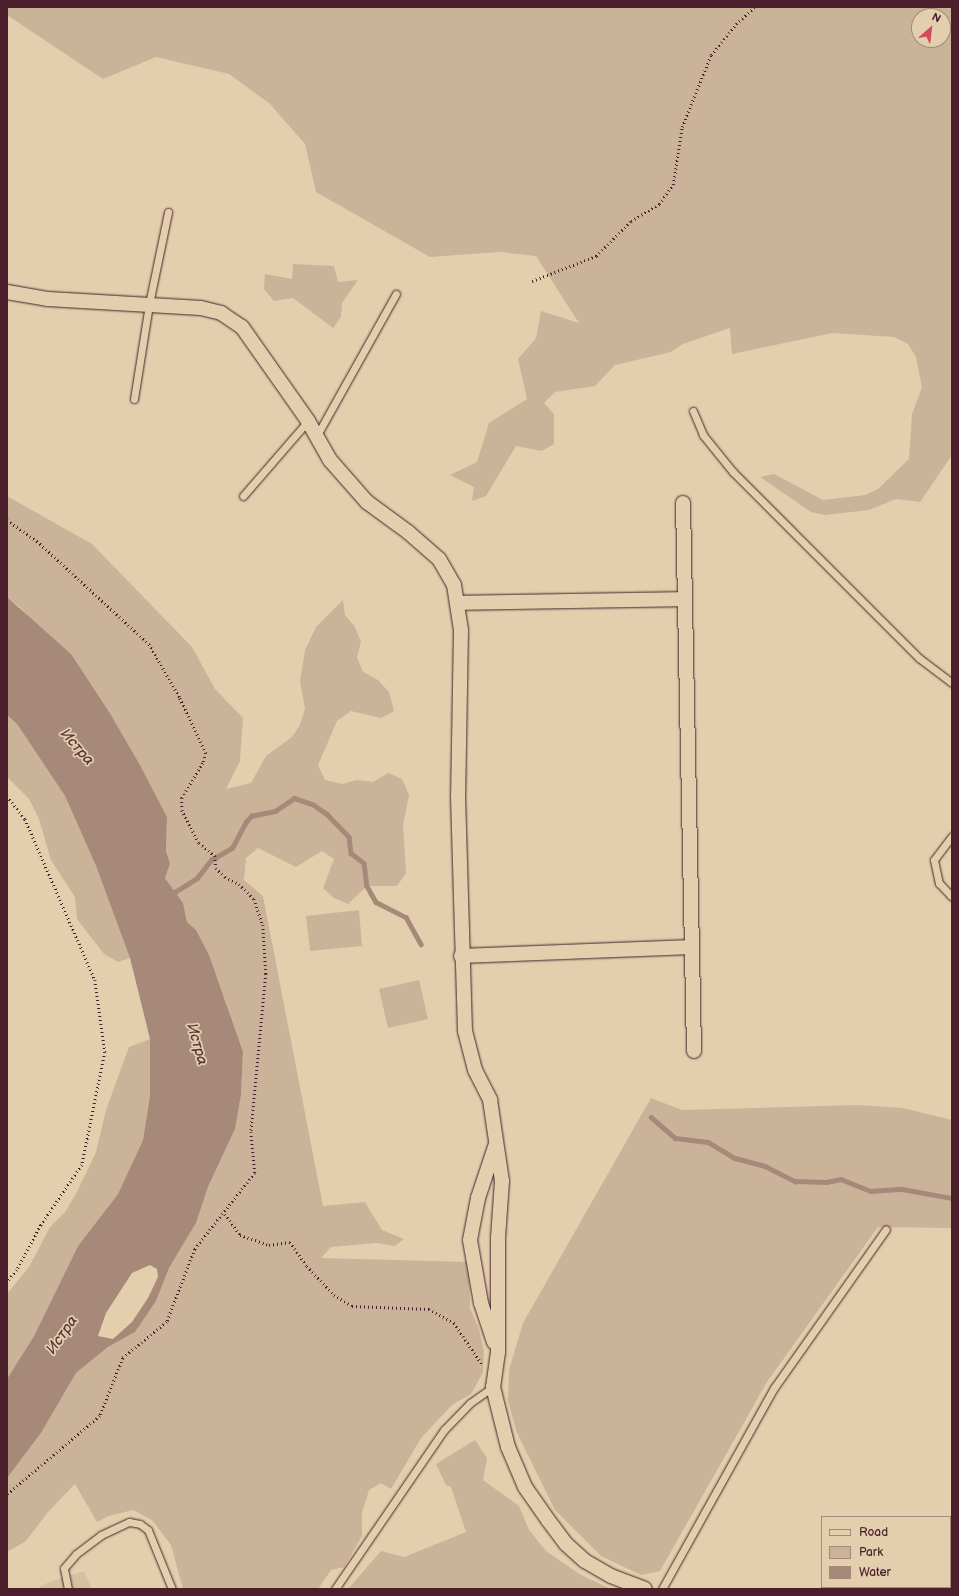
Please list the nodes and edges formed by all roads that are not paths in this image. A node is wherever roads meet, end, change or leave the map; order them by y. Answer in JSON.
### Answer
{"nodes":[{"id":1,"x":168,"y":212,"type":"dead end"},
{"id":2,"x":7,"y":292,"type":"edge"},
{"id":3,"x":396,"y":294,"type":"dead end"},
{"id":4,"x":149,"y":304,"type":"junction"},
{"id":5,"x":134,"y":399,"type":"dead end"},
{"id":6,"x":693,"y":411,"type":"dead end"},
{"id":7,"x":308,"y":421,"type":"junction"},
{"id":8,"x":316,"y":437,"type":"junction"},
{"id":9,"x":243,"y":496,"type":"dead end"},
{"id":10,"x":683,"y":504,"type":"dead end"},
{"id":11,"x":685,"y":599,"type":"junction"},
{"id":12,"x":457,"y":603,"type":"junction"},
{"id":13,"x":952,"y":683,"type":"edge"},
{"id":14,"x":952,"y":836,"type":"edge"},
{"id":15,"x":952,"y":897,"type":"edge"},
{"id":16,"x":692,"y":947,"type":"junction"},
{"id":17,"x":461,"y":956,"type":"junction"},
{"id":18,"x":694,"y":1051,"type":"dead end"},
{"id":19,"x":497,"y":1141,"type":"junction"},
{"id":20,"x":886,"y":1229,"type":"dead end"},
{"id":21,"x":498,"y":1352,"type":"junction"},
{"id":22,"x":493,"y":1384,"type":"junction"},
{"id":23,"x":68,"y":1589,"type":"edge"},
{"id":24,"x":172,"y":1589,"type":"edge"},
{"id":25,"x":335,"y":1589,"type":"edge"},
{"id":26,"x":644,"y":1589,"type":"edge"},
{"id":27,"x":662,"y":1589,"type":"edge"}],
"edges":[{"from":1,"to":4,"type":"lane"},
{"from":2,"to":4,"type":"street"},
{"from":3,"to":8,"type":"lane"},
{"from":4,"to":5,"type":"lane"},
{"from":4,"to":7,"type":"street"},
{"from":6,"to":13,"type":"lane"},
{"from":7,"to":8,"type":"street"},
{"from":7,"to":9,"type":"lane"},
{"from":8,"to":12,"type":"street"},
{"from":10,"to":11,"type":"street"},
{"from":11,"to":12,"type":"street"},
{"from":11,"to":16,"type":"street"},
{"from":12,"to":17,"type":"street"},
{"from":14,"to":15,"type":"lane"},
{"from":16,"to":17,"type":"street"},
{"from":16,"to":18,"type":"street"},
{"from":17,"to":19,"type":"street"},
{"from":19,"to":21,"type":"street"},
{"from":19,"to":21,"type":"street"},
{"from":20,"to":27,"type":"lane"},
{"from":21,"to":22,"type":"street"},
{"from":22,"to":25,"type":"lane"},
{"from":22,"to":26,"type":"street"},
{"from":23,"to":24,"type":"lane"}]}
